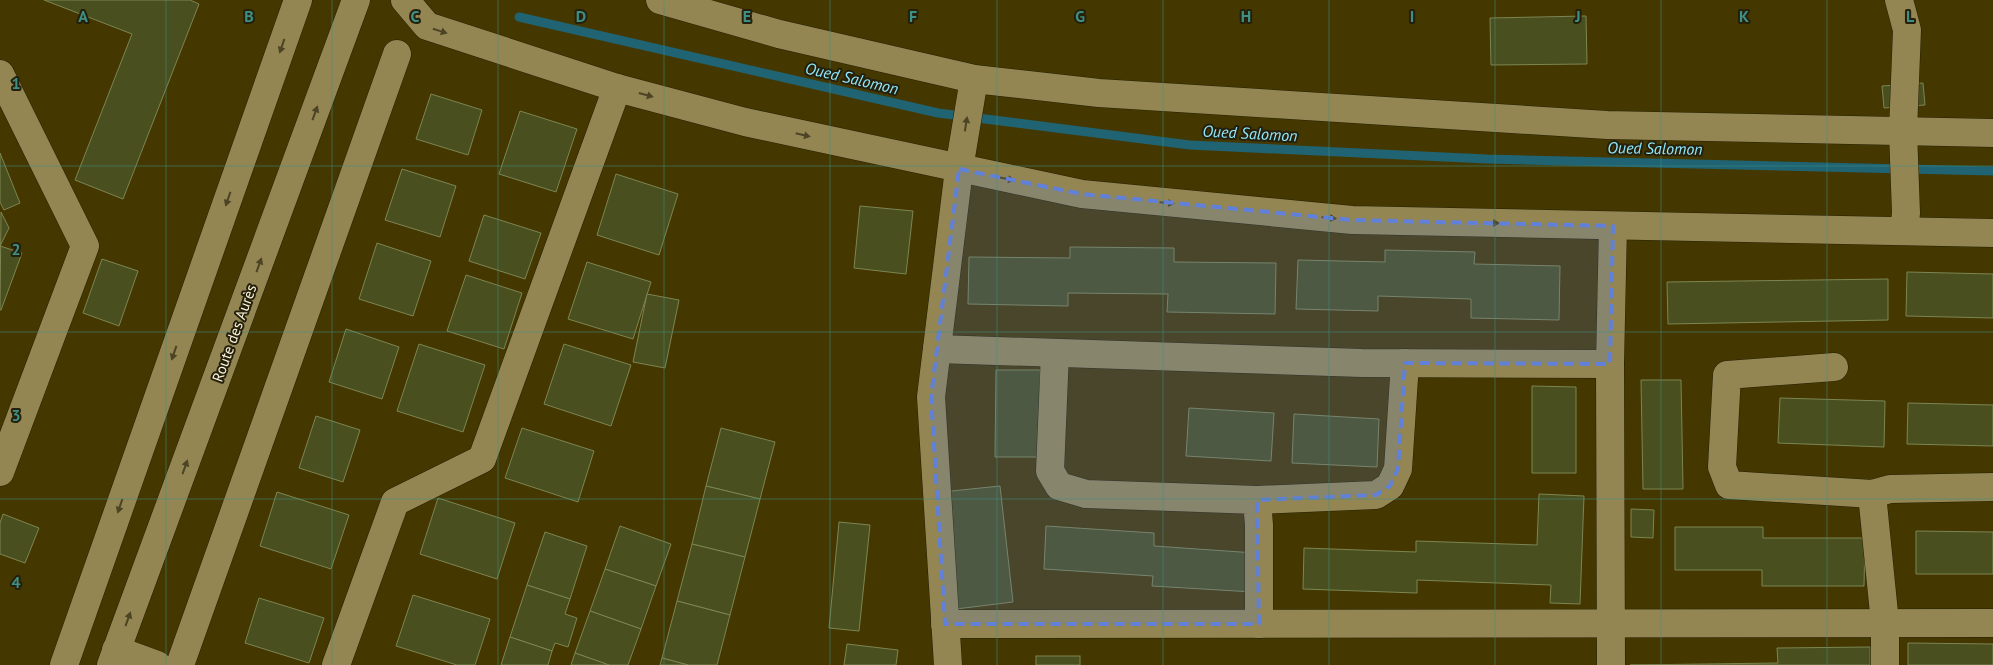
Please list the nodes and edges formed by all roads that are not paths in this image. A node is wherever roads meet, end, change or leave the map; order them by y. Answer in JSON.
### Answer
{"nodes":[{"id":1,"x":298,"y":0,"type":"edge"},
{"id":2,"x":356,"y":0,"type":"edge"},
{"id":3,"x":405,"y":0,"type":"edge"},
{"id":4,"x":660,"y":0,"type":"edge"},
{"id":5,"x":1899,"y":0,"type":"edge"},
{"id":6,"x":398,"y":54,"type":"dead end"},
{"id":7,"x":0,"y":74,"type":"edge"},
{"id":8,"x":974,"y":79,"type":"junction"},
{"id":9,"x":617,"y":88,"type":"junction"},
{"id":10,"x":1993,"y":133,"type":"edge"},
{"id":11,"x":1904,"y":140,"type":"junction"},
{"id":12,"x":959,"y":170,"type":"junction"},
{"id":13,"x":1905,"y":222,"type":"junction"},
{"id":14,"x":1613,"y":226,"type":"junction"},
{"id":15,"x":1993,"y":233,"type":"edge"},
{"id":16,"x":937,"y":349,"type":"junction"},
{"id":17,"x":1055,"y":353,"type":"junction"},
{"id":18,"x":1405,"y":363,"type":"junction"},
{"id":19,"x":1610,"y":364,"type":"junction"},
{"id":20,"x":1834,"y":367,"type":"dead end"},
{"id":21,"x":0,"y":472,"type":"edge"},
{"id":22,"x":1993,"y":488,"type":"edge"},
{"id":23,"x":1872,"y":494,"type":"junction"},
{"id":24,"x":1257,"y":500,"type":"junction"},
{"id":25,"x":1612,"y":623,"type":"junction"},
{"id":26,"x":1885,"y":623,"type":"junction"},
{"id":27,"x":1993,"y":623,"type":"edge"},
{"id":28,"x":945,"y":624,"type":"junction"},
{"id":29,"x":1259,"y":624,"type":"junction"},
{"id":30,"x":114,"y":658,"type":"edge"},
{"id":31,"x":64,"y":665,"type":"edge"},
{"id":32,"x":157,"y":665,"type":"edge"},
{"id":33,"x":180,"y":665,"type":"edge"},
{"id":34,"x":336,"y":665,"type":"edge"},
{"id":35,"x":948,"y":665,"type":"edge"},
{"id":36,"x":1611,"y":665,"type":"edge"},
{"id":37,"x":1885,"y":665,"type":"edge"}],
"edges":[{"from":1,"to":31,"type":"street","one_way":true},
{"from":30,"to":2,"type":"street","name":"Route des Aurès","one_way":true},
{"from":3,"to":9,"type":"street","one_way":true},
{"from":4,"to":8,"type":"street"},
{"from":5,"to":11,"type":"street"},
{"from":6,"to":33,"type":"street"},
{"from":7,"to":21,"type":"street"},
{"from":8,"to":11,"type":"street"},
{"from":12,"to":8,"type":"street","one_way":true},
{"from":9,"to":12,"type":"street","one_way":true},
{"from":9,"to":34,"type":"street"},
{"from":10,"to":11,"type":"street"},
{"from":11,"to":13,"type":"street"},
{"from":12,"to":14,"type":"street","one_way":true},
{"from":12,"to":16,"type":"street"},
{"from":13,"to":14,"type":"street"},
{"from":13,"to":15,"type":"street"},
{"from":14,"to":19,"type":"street"},
{"from":16,"to":17,"type":"street"},
{"from":16,"to":28,"type":"street"},
{"from":17,"to":18,"type":"street"},
{"from":17,"to":24,"type":"street"},
{"from":18,"to":19,"type":"street"},
{"from":18,"to":24,"type":"street"},
{"from":19,"to":25,"type":"street"},
{"from":20,"to":23,"type":"street"},
{"from":22,"to":23,"type":"street"},
{"from":23,"to":26,"type":"street"},
{"from":24,"to":29,"type":"street"},
{"from":25,"to":26,"type":"street"},
{"from":25,"to":29,"type":"street"},
{"from":25,"to":36,"type":"street"},
{"from":26,"to":27,"type":"street"},
{"from":26,"to":37,"type":"street"},
{"from":28,"to":29,"type":"street"},
{"from":28,"to":35,"type":"street"},
{"from":30,"to":32,"type":"street"}]}
